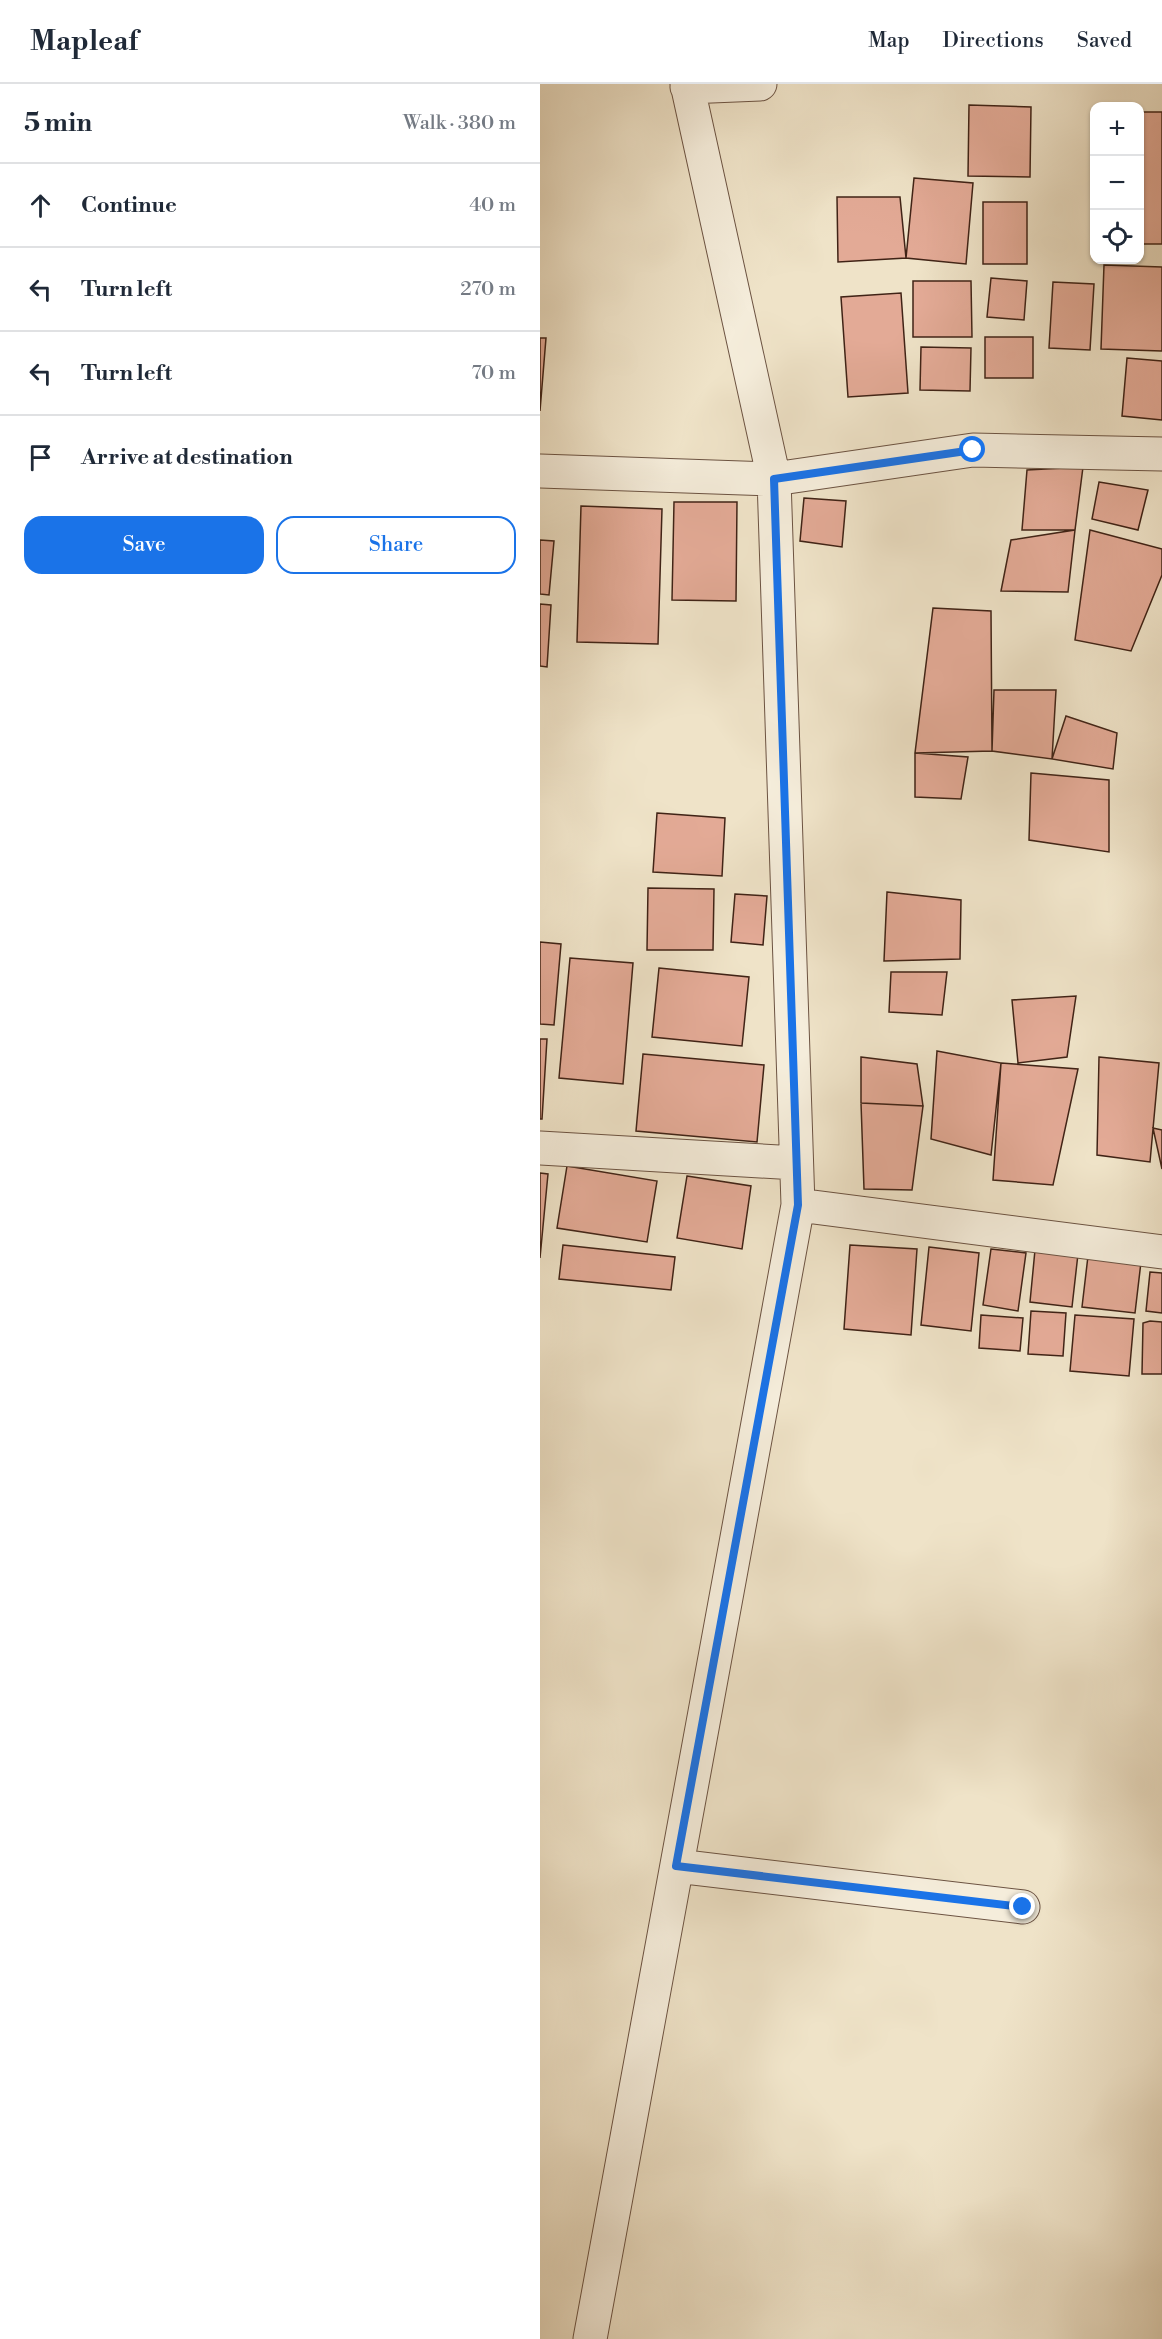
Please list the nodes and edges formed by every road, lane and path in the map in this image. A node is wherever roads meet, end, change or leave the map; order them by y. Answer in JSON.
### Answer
{"nodes":[{"id":1,"x":760,"y":84,"type":"edge"},
{"id":2,"x":687,"y":86,"type":"edge"},
{"id":3,"x":1162,"y":454,"type":"edge"},
{"id":4,"x":540,"y":471,"type":"edge"},
{"id":5,"x":774,"y":479,"type":"junction"},
{"id":6,"x":540,"y":1148,"type":"edge"},
{"id":7,"x":796,"y":1163,"type":"junction"},
{"id":8,"x":798,"y":1205,"type":"junction"},
{"id":9,"x":1162,"y":1252,"type":"edge"},
{"id":10,"x":676,"y":1866,"type":"junction"},
{"id":11,"x":1023,"y":1907,"type":"dead end"},
{"id":12,"x":590,"y":2339,"type":"edge"}],
"edges":[{"from":1,"to":2,"type":"street"},
{"from":2,"to":5,"type":"street"},
{"from":3,"to":5,"type":"street"},
{"from":4,"to":5,"type":"street"},
{"from":5,"to":7,"type":"street"},
{"from":6,"to":7,"type":"street"},
{"from":7,"to":8,"type":"street"},
{"from":8,"to":9,"type":"street"},
{"from":8,"to":10,"type":"street"},
{"from":10,"to":11,"type":"street"},
{"from":10,"to":12,"type":"street"}]}
